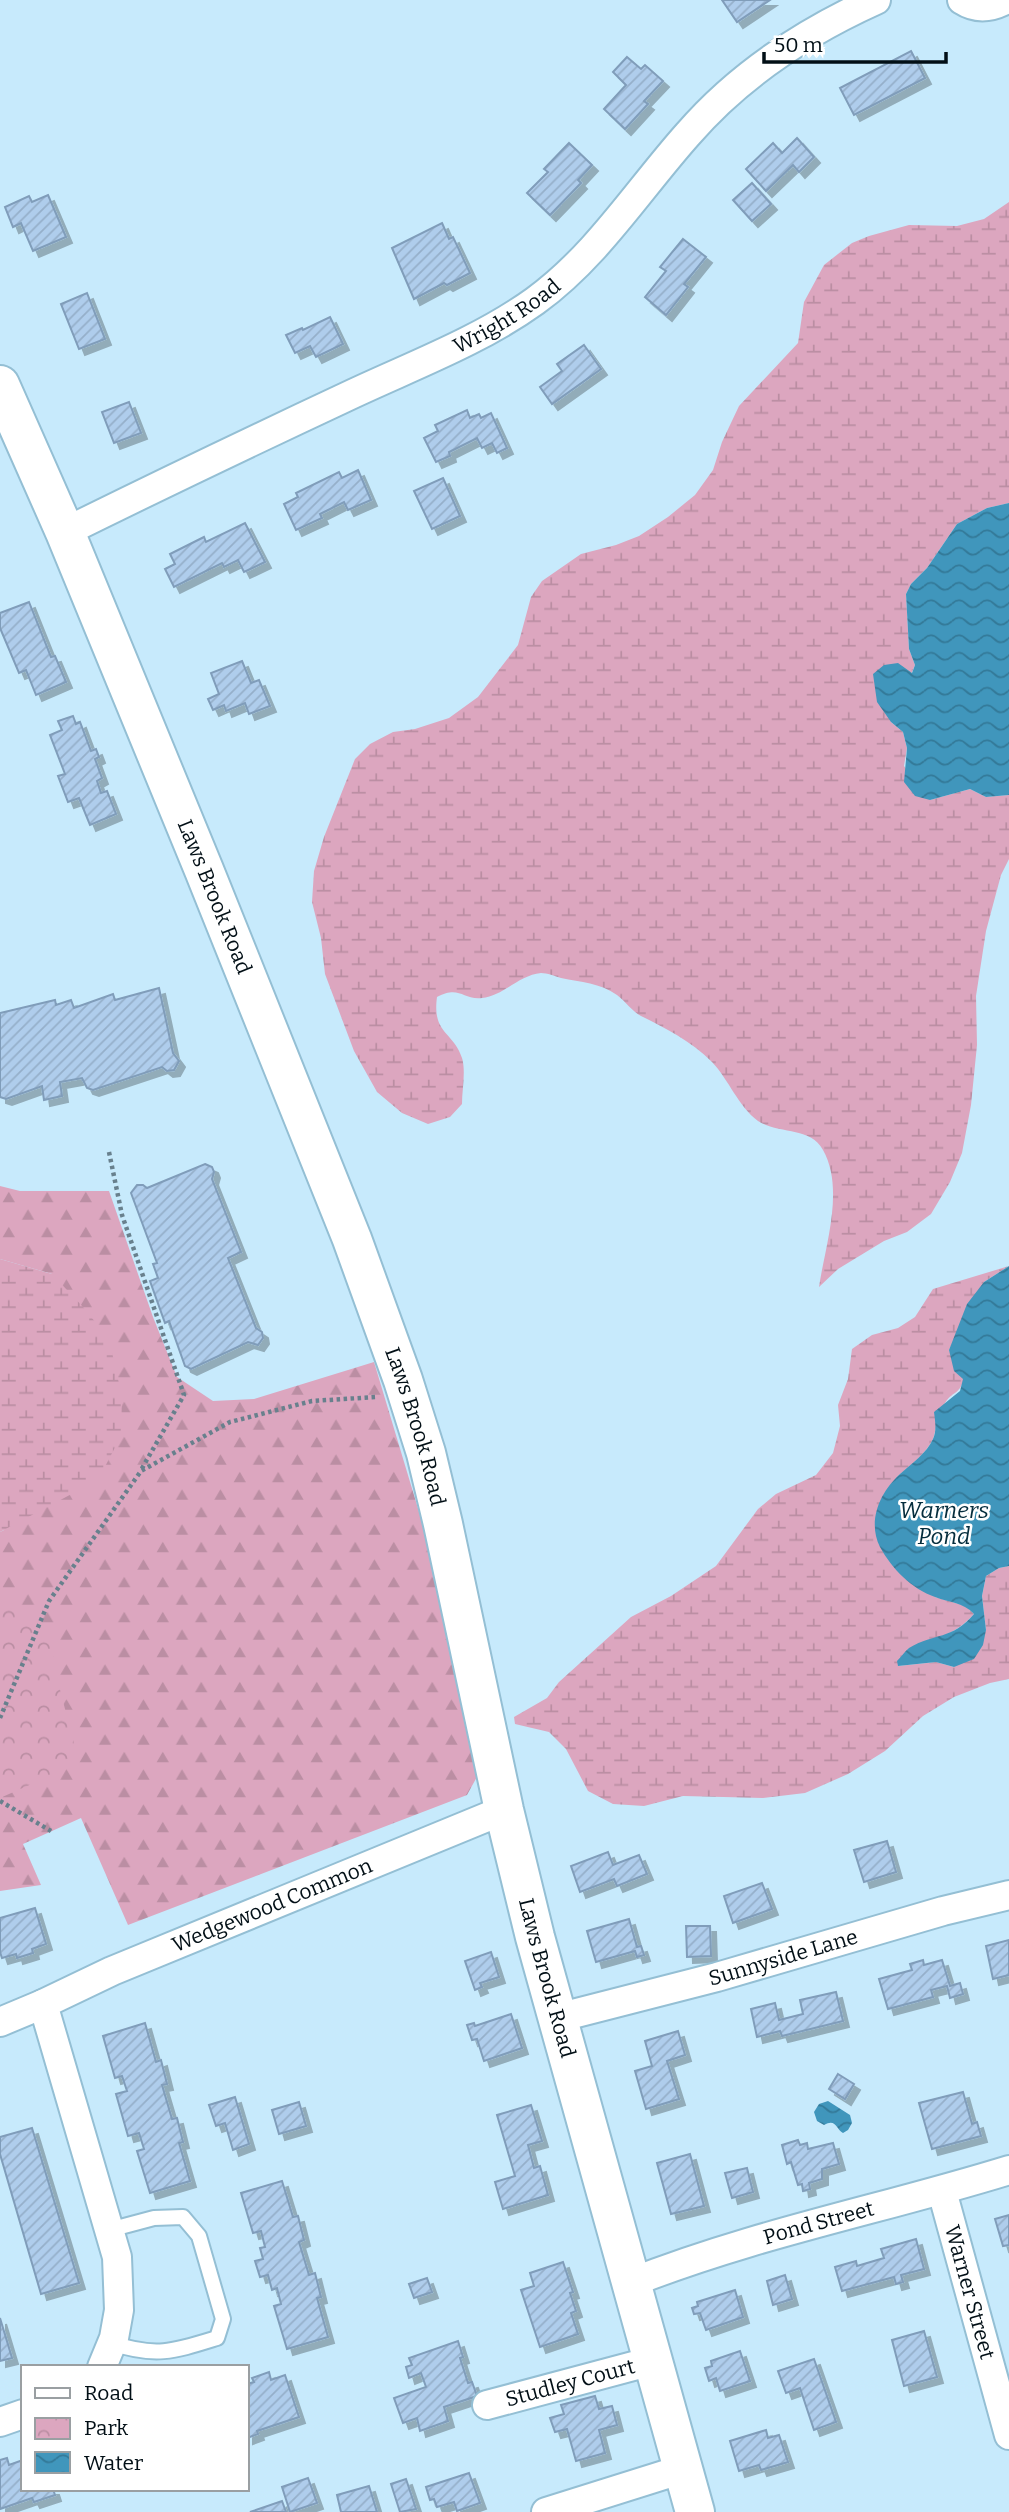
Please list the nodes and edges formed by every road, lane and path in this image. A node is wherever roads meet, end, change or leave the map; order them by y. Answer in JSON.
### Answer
{"nodes":[{"id":1,"x":876,"y":0,"type":"edge"},
{"id":2,"x":962,"y":0,"type":"edge"},
{"id":3,"x":1005,"y":0,"type":"edge"},
{"id":4,"x":0,"y":386,"type":"edge"},
{"id":5,"x":65,"y":532,"type":"junction"},
{"id":6,"x":109,"y":1152,"type":"dead end"},
{"id":7,"x":408,"y":1395,"type":"junction"},
{"id":8,"x":141,"y":1471,"type":"junction"},
{"id":9,"x":0,"y":1717,"type":"edge"},
{"id":10,"x":0,"y":1801,"type":"edge"},
{"id":11,"x":504,"y":1810,"type":"junction"},
{"id":12,"x":51,"y":1831,"type":"dead end"},
{"id":13,"x":1009,"y":1895,"type":"edge"},
{"id":14,"x":43,"y":2004,"type":"junction"},
{"id":15,"x":557,"y":2018,"type":"junction"},
{"id":16,"x":0,"y":2022,"type":"edge"},
{"id":17,"x":1009,"y":2170,"type":"edge"},
{"id":18,"x":942,"y":2191,"type":"junction"},
{"id":19,"x":109,"y":2230,"type":"junction"},
{"id":20,"x":630,"y":2283,"type":"junction"},
{"id":21,"x":107,"y":2355,"type":"edge"},
{"id":22,"x":652,"y":2361,"type":"junction"},
{"id":23,"x":487,"y":2405,"type":"dead end"},
{"id":24,"x":21,"y":2415,"type":"edge"},
{"id":25,"x":0,"y":2422,"type":"edge"},
{"id":26,"x":1009,"y":2435,"type":"edge"},
{"id":27,"x":683,"y":2469,"type":"junction"},
{"id":28,"x":546,"y":2512,"type":"edge"},
{"id":29,"x":695,"y":2512,"type":"edge"}],
"edges":[{"from":1,"to":5,"type":"street","name":"Wright Road"},
{"from":2,"to":3,"type":"street"},
{"from":4,"to":5,"type":"street","name":"Laws Brook Road"},
{"from":5,"to":7,"type":"street","name":"Laws Brook Road"},
{"from":6,"to":8,"type":"path"},
{"from":7,"to":8,"type":"path"},
{"from":7,"to":11,"type":"street","name":"Laws Brook Road"},
{"from":8,"to":9,"type":"path"},
{"from":10,"to":12,"type":"path"},
{"from":11,"to":14,"type":"street","name":"Wedgewood Common"},
{"from":11,"to":15,"type":"street","name":"Laws Brook Road"},
{"from":13,"to":15,"type":"street","name":"Sunnyside Lane"},
{"from":14,"to":16,"type":"street","name":"Wedgewood Common"},
{"from":14,"to":19,"type":"street"},
{"from":15,"to":20,"type":"street","name":"Laws Brook Road"},
{"from":17,"to":18,"type":"street","name":"Pond Street"},
{"from":18,"to":20,"type":"street","name":"Pond Street"},
{"from":18,"to":26,"type":"street","name":"Warner Street"},
{"from":19,"to":21,"type":"street"},
{"from":19,"to":21,"type":"lane"},
{"from":20,"to":22,"type":"street","name":"Laws Brook Road"},
{"from":22,"to":23,"type":"street","name":"Studley Court"},
{"from":22,"to":27,"type":"street","name":"Laws Brook Road"},
{"from":24,"to":25,"type":"street"},
{"from":27,"to":28,"type":"street"},
{"from":27,"to":29,"type":"street","name":"Laws Brook Road"}]}
